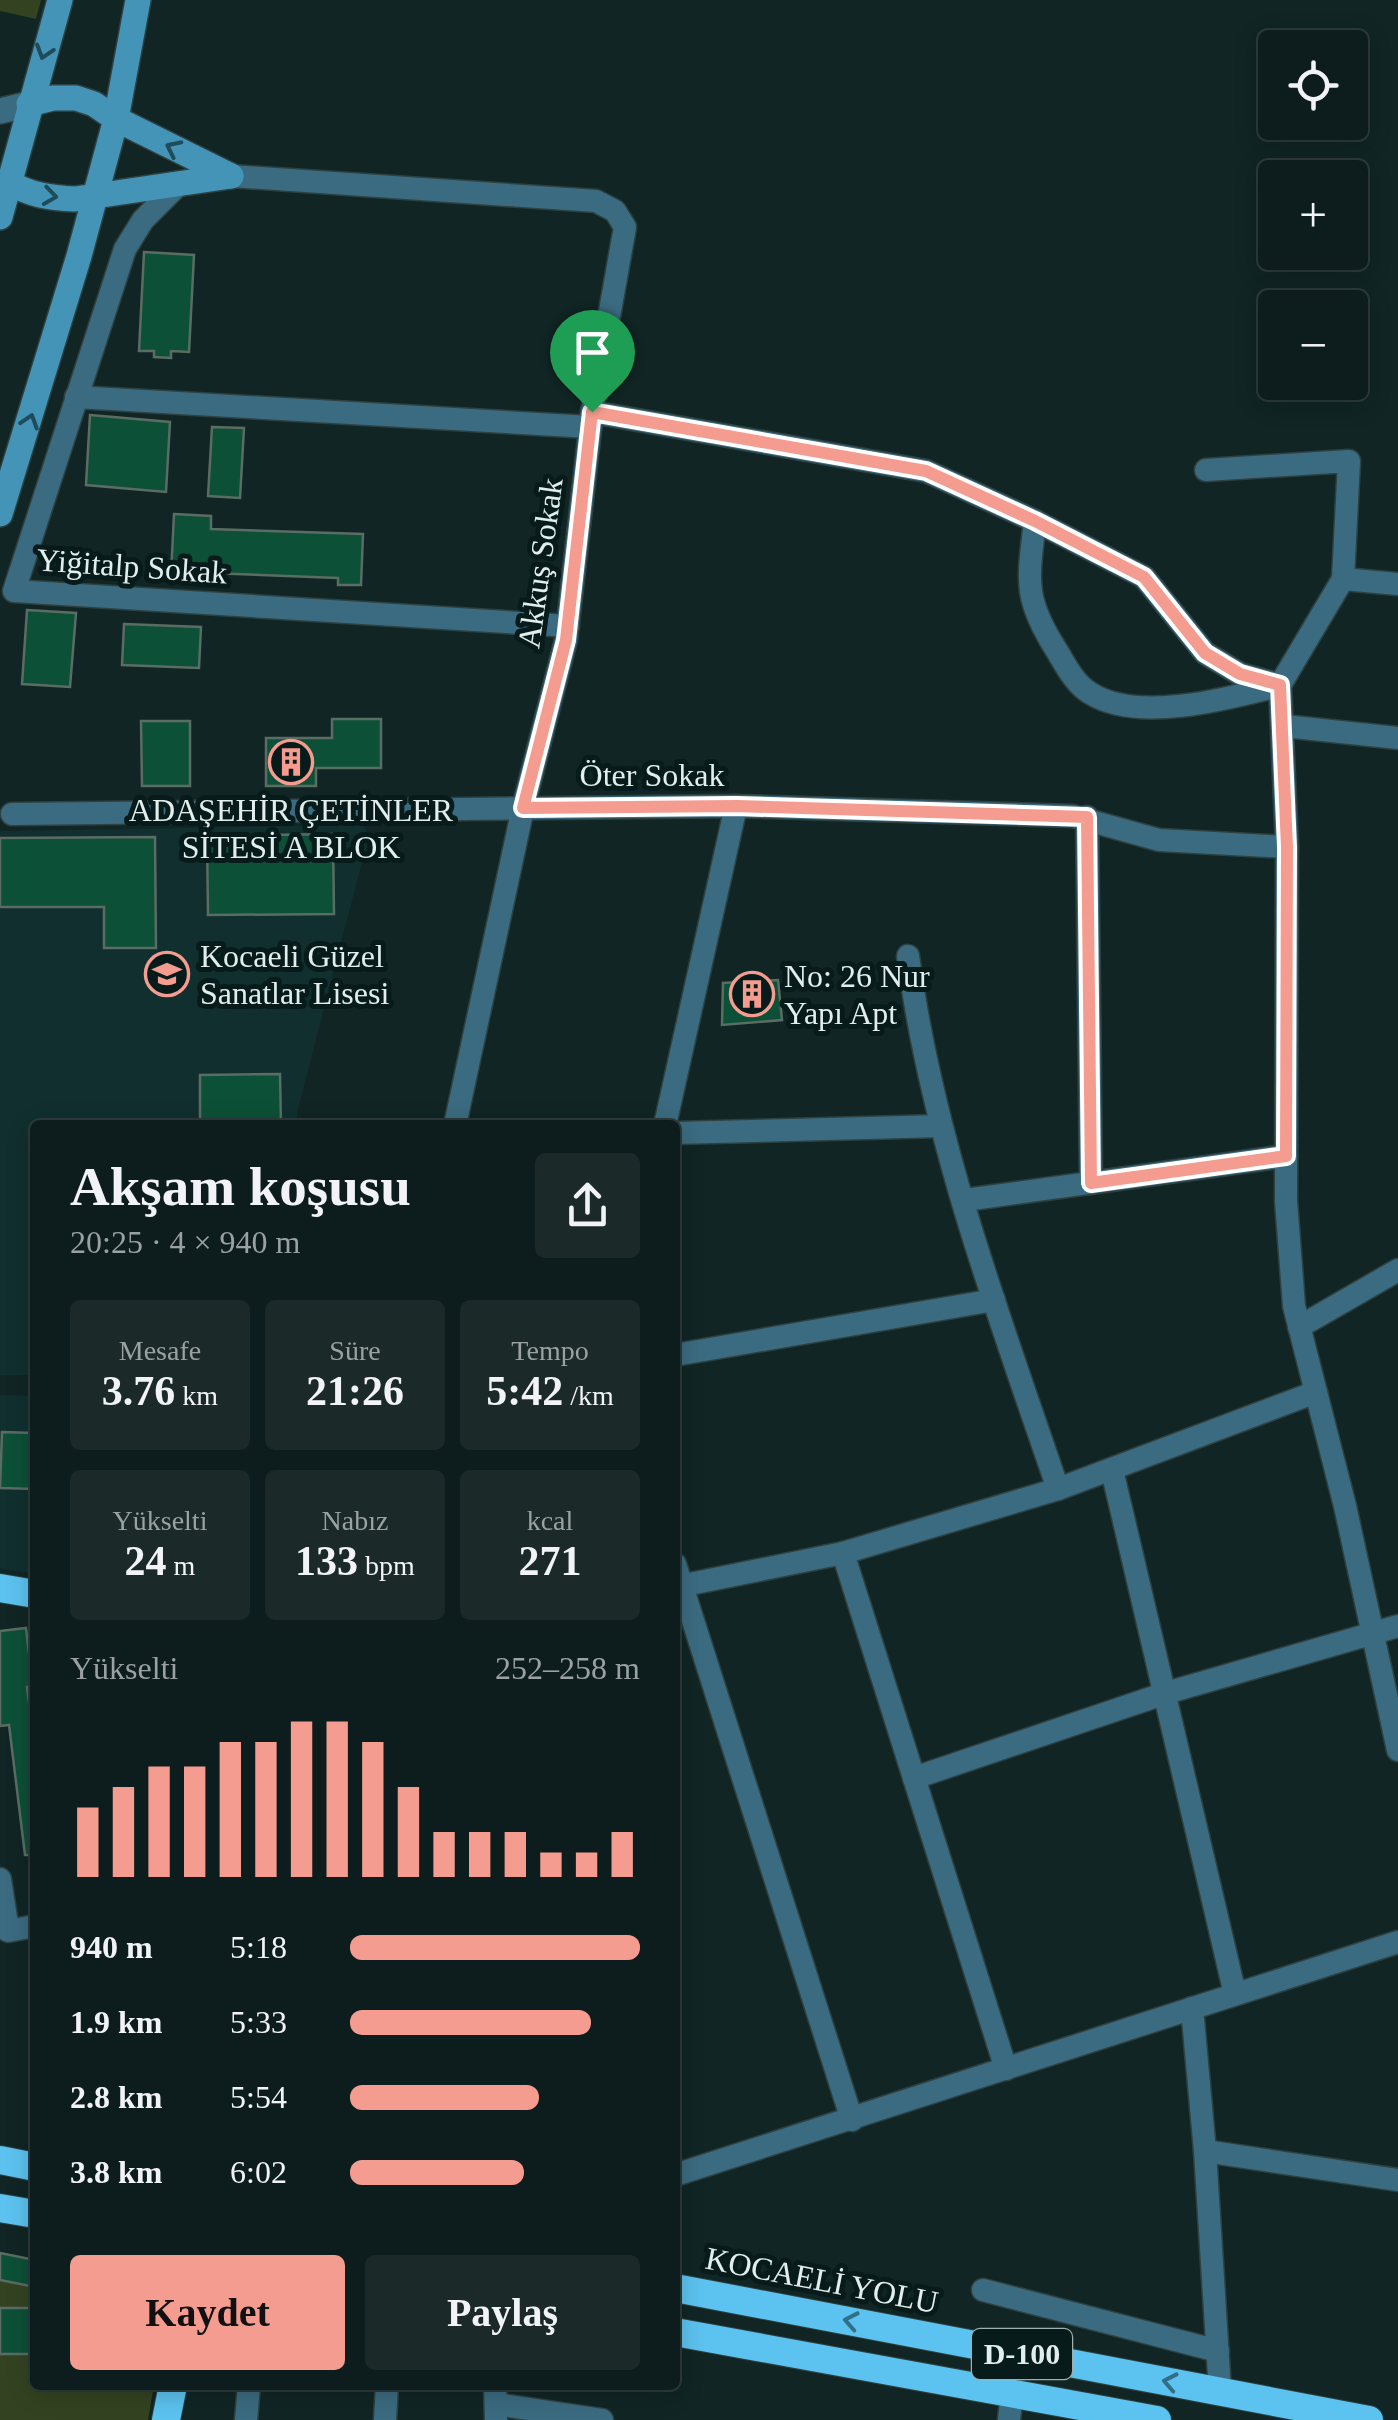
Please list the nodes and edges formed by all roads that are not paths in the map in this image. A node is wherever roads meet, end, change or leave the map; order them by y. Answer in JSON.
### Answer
{"nodes":[{"id":1,"x":60,"y":0,"type":"edge"},
{"id":2,"x":138,"y":0,"type":"edge"},
{"id":3,"x":29,"y":104,"type":"junction"},
{"id":4,"x":0,"y":110,"type":"edge"},
{"id":5,"x":116,"y":119,"type":"junction"},
{"id":6,"x":231,"y":176,"type":"junction"},
{"id":7,"x":4,"y":180,"type":"edge"},
{"id":8,"x":178,"y":185,"type":"junction"},
{"id":9,"x":96,"y":195,"type":"junction"},
{"id":10,"x":0,"y":217,"type":"edge"},
{"id":11,"x":76,"y":398,"type":"junction"},
{"id":12,"x":591,"y":420,"type":"junction"},
{"id":13,"x":1206,"y":470,"type":"dead end"},
{"id":14,"x":0,"y":514,"type":"edge"},
{"id":15,"x":1035,"y":521,"type":"junction"},
{"id":16,"x":1343,"y":579,"type":"junction"},
{"id":17,"x":1398,"y":584,"type":"edge"},
{"id":18,"x":7,"y":594,"type":"edge"},
{"id":19,"x":568,"y":626,"type":"junction"},
{"id":20,"x":1280,"y":685,"type":"junction"},
{"id":21,"x":1284,"y":726,"type":"junction"},
{"id":22,"x":1398,"y":738,"type":"edge"},
{"id":23,"x":736,"y":806,"type":"junction"},
{"id":24,"x":523,"y":808,"type":"junction"},
{"id":25,"x":12,"y":814,"type":"dead end"},
{"id":26,"x":1087,"y":817,"type":"junction"},
{"id":27,"x":1287,"y":847,"type":"junction"},
{"id":28,"x":908,"y":956,"type":"dead end"},
{"id":29,"x":456,"y":1120,"type":"edge"},
{"id":30,"x":666,"y":1120,"type":"edge"},
{"id":31,"x":941,"y":1126,"type":"junction"},
{"id":32,"x":680,"y":1133,"type":"edge"},
{"id":33,"x":1286,"y":1156,"type":"junction"},
{"id":34,"x":1091,"y":1183,"type":"junction"},
{"id":35,"x":965,"y":1200,"type":"junction"},
{"id":36,"x":1398,"y":1270,"type":"edge"},
{"id":37,"x":994,"y":1300,"type":"junction"},
{"id":38,"x":1299,"y":1327,"type":"junction"},
{"id":39,"x":680,"y":1354,"type":"edge"},
{"id":40,"x":1316,"y":1392,"type":"junction"},
{"id":41,"x":1112,"y":1470,"type":"junction"},
{"id":42,"x":1058,"y":1489,"type":"junction"},
{"id":43,"x":843,"y":1552,"type":"junction"},
{"id":44,"x":680,"y":1579,"type":"edge"},
{"id":45,"x":0,"y":1588,"type":"edge"},
{"id":46,"x":680,"y":1588,"type":"edge"},
{"id":47,"x":30,"y":1593,"type":"edge"},
{"id":48,"x":1398,"y":1626,"type":"edge"},
{"id":49,"x":1374,"y":1632,"type":"junction"},
{"id":50,"x":1166,"y":1693,"type":"junction"},
{"id":51,"x":1398,"y":1750,"type":"edge"},
{"id":52,"x":914,"y":1778,"type":"junction"},
{"id":53,"x":0,"y":1880,"type":"edge"},
{"id":54,"x":30,"y":1927,"type":"edge"},
{"id":55,"x":1398,"y":1942,"type":"edge"},
{"id":56,"x":1235,"y":1994,"type":"junction"},
{"id":57,"x":1192,"y":2008,"type":"junction"},
{"id":58,"x":1006,"y":2069,"type":"junction"},
{"id":59,"x":852,"y":2120,"type":"junction"},
{"id":60,"x":1205,"y":2151,"type":"junction"},
{"id":61,"x":0,"y":2160,"type":"edge"},
{"id":62,"x":30,"y":2166,"type":"edge"},
{"id":63,"x":680,"y":2173,"type":"edge"},
{"id":64,"x":1398,"y":2180,"type":"edge"},
{"id":65,"x":0,"y":2208,"type":"edge"},
{"id":66,"x":30,"y":2213,"type":"edge"},
{"id":67,"x":680,"y":2289,"type":"edge"},
{"id":68,"x":983,"y":2290,"type":"dead end"},
{"id":69,"x":680,"y":2333,"type":"edge"},
{"id":70,"x":1218,"y":2351,"type":"junction"},
{"id":71,"x":172,"y":2390,"type":"edge"},
{"id":72,"x":249,"y":2390,"type":"edge"},
{"id":73,"x":387,"y":2390,"type":"edge"},
{"id":74,"x":1220,"y":2391,"type":"junction"},
{"id":75,"x":496,"y":2403,"type":"edge"},
{"id":76,"x":1011,"y":2406,"type":"edge"},
{"id":77,"x":166,"y":2420,"type":"edge"},
{"id":78,"x":246,"y":2420,"type":"edge"},
{"id":79,"x":385,"y":2420,"type":"edge"},
{"id":80,"x":602,"y":2420,"type":"edge"},
{"id":81,"x":1157,"y":2420,"type":"edge"},
{"id":82,"x":1369,"y":2420,"type":"edge"}],
"edges":[{"from":1,"to":3,"type":"main road","one_way":true},
{"from":2,"to":5,"type":"main road"},
{"from":3,"to":4,"type":"street"},
{"from":3,"to":5,"type":"main road"},
{"from":3,"to":7,"type":"main road"},
{"from":6,"to":5,"type":"main road","one_way":true},
{"from":5,"to":9,"type":"main road"},
{"from":6,"to":8,"type":"main road"},
{"from":6,"to":12,"type":"street","name":"Akkuş Sokak"},
{"from":7,"to":9,"type":"main road","one_way":true},
{"from":7,"to":10,"type":"main road"},
{"from":8,"to":9,"type":"main road"},
{"from":8,"to":11,"type":"street","name":"Yiğitalp Sokak"},
{"from":14,"to":9,"type":"main road","one_way":true},
{"from":11,"to":12,"type":"street"},
{"from":11,"to":18,"type":"street","name":"Yiğitalp Sokak"},
{"from":12,"to":15,"type":"street"},
{"from":12,"to":19,"type":"street","name":"Akkuş Sokak"},
{"from":13,"to":16,"type":"street"},
{"from":15,"to":20,"type":"street"},
{"from":15,"to":20,"type":"street"},
{"from":16,"to":17,"type":"street"},
{"from":16,"to":20,"type":"street"},
{"from":18,"to":19,"type":"street","name":"Yiğitalp Sokak"},
{"from":19,"to":24,"type":"street","name":"Akkuş Sokak"},
{"from":20,"to":21,"type":"street"},
{"from":21,"to":22,"type":"street"},
{"from":21,"to":27,"type":"street"},
{"from":23,"to":24,"type":"street","name":"Öter Sokak"},
{"from":23,"to":26,"type":"street","name":"Öter Sokak"},
{"from":23,"to":30,"type":"street"},
{"from":24,"to":25,"type":"street","name":"Öter Sokak"},
{"from":24,"to":29,"type":"street","name":"Akkuş Sokak"},
{"from":26,"to":27,"type":"street","name":"Öter Sokak"},
{"from":26,"to":34,"type":"street"},
{"from":27,"to":33,"type":"street"},
{"from":28,"to":31,"type":"street"},
{"from":31,"to":32,"type":"street"},
{"from":31,"to":35,"type":"street"},
{"from":33,"to":34,"type":"street"},
{"from":33,"to":38,"type":"street"},
{"from":34,"to":35,"type":"street"},
{"from":35,"to":37,"type":"street"},
{"from":36,"to":38,"type":"street"},
{"from":37,"to":39,"type":"street"},
{"from":37,"to":42,"type":"street"},
{"from":38,"to":40,"type":"street"},
{"from":40,"to":41,"type":"street"},
{"from":40,"to":49,"type":"street"},
{"from":41,"to":42,"type":"street"},
{"from":41,"to":50,"type":"street"},
{"from":42,"to":43,"type":"street"},
{"from":43,"to":44,"type":"street"},
{"from":43,"to":52,"type":"street"},
{"from":45,"to":47,"type":"highway"},
{"from":46,"to":59,"type":"street"},
{"from":48,"to":49,"type":"street"},
{"from":49,"to":50,"type":"street"},
{"from":49,"to":51,"type":"street"},
{"from":50,"to":52,"type":"street"},
{"from":50,"to":56,"type":"street"},
{"from":52,"to":58,"type":"street"},
{"from":53,"to":54,"type":"street"},
{"from":55,"to":56,"type":"street"},
{"from":56,"to":57,"type":"street"},
{"from":57,"to":58,"type":"street"},
{"from":57,"to":60,"type":"street"},
{"from":58,"to":59,"type":"street"},
{"from":59,"to":63,"type":"street"},
{"from":60,"to":64,"type":"street"},
{"from":60,"to":70,"type":"street"},
{"from":61,"to":62,"type":"highway"},
{"from":65,"to":66,"type":"highway"},
{"from":74,"to":67,"type":"highway","name":"KOCAELİ YOLU","number":"D-100","one_way":true},
{"from":68,"to":70,"type":"street"},
{"from":69,"to":76,"type":"highway","number":"D-100"},
{"from":70,"to":74,"type":"street"},
{"from":71,"to":77,"type":"highway"},
{"from":72,"to":78,"type":"street"},
{"from":73,"to":79,"type":"street"},
{"from":74,"to":82,"type":"highway","name":"KOCAELİ YOLU","number":"D-100"},
{"from":75,"to":80,"type":"street"},
{"from":76,"to":81,"type":"highway","number":"D-100"}]}
